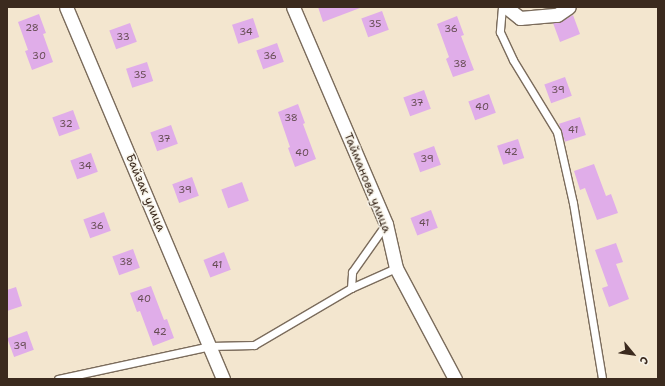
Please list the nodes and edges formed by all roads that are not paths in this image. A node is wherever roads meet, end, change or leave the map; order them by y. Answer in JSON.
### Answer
{"nodes":[{"id":1,"x":66,"y":7,"type":"edge"},
{"id":2,"x":293,"y":7,"type":"edge"},
{"id":3,"x":502,"y":7,"type":"edge"},
{"id":4,"x":506,"y":7,"type":"edge"},
{"id":5,"x":569,"y":7,"type":"edge"},
{"id":6,"x":386,"y":224,"type":"junction"},
{"id":7,"x":396,"y":268,"type":"junction"},
{"id":8,"x":351,"y":288,"type":"junction"},
{"id":9,"x":210,"y":346,"type":"junction"},
{"id":10,"x":58,"y":379,"type":"edge"},
{"id":11,"x":224,"y":379,"type":"edge"},
{"id":12,"x":455,"y":379,"type":"edge"},
{"id":13,"x":602,"y":379,"type":"edge"}],
"edges":[{"from":1,"to":9,"type":"street","name":"Байзак улица"},
{"from":2,"to":6,"type":"street","name":"Тайманова улица"},
{"from":3,"to":13,"type":"lane"},
{"from":4,"to":5,"type":"street"},
{"from":6,"to":7,"type":"street","name":"Тайманова улица"},
{"from":6,"to":8,"type":"lane"},
{"from":7,"to":8,"type":"lane"},
{"from":7,"to":12,"type":"street","name":"Тайманова улица"},
{"from":8,"to":9,"type":"lane"},
{"from":9,"to":10,"type":"lane"},
{"from":9,"to":11,"type":"street","name":"Байзак улица"}]}
